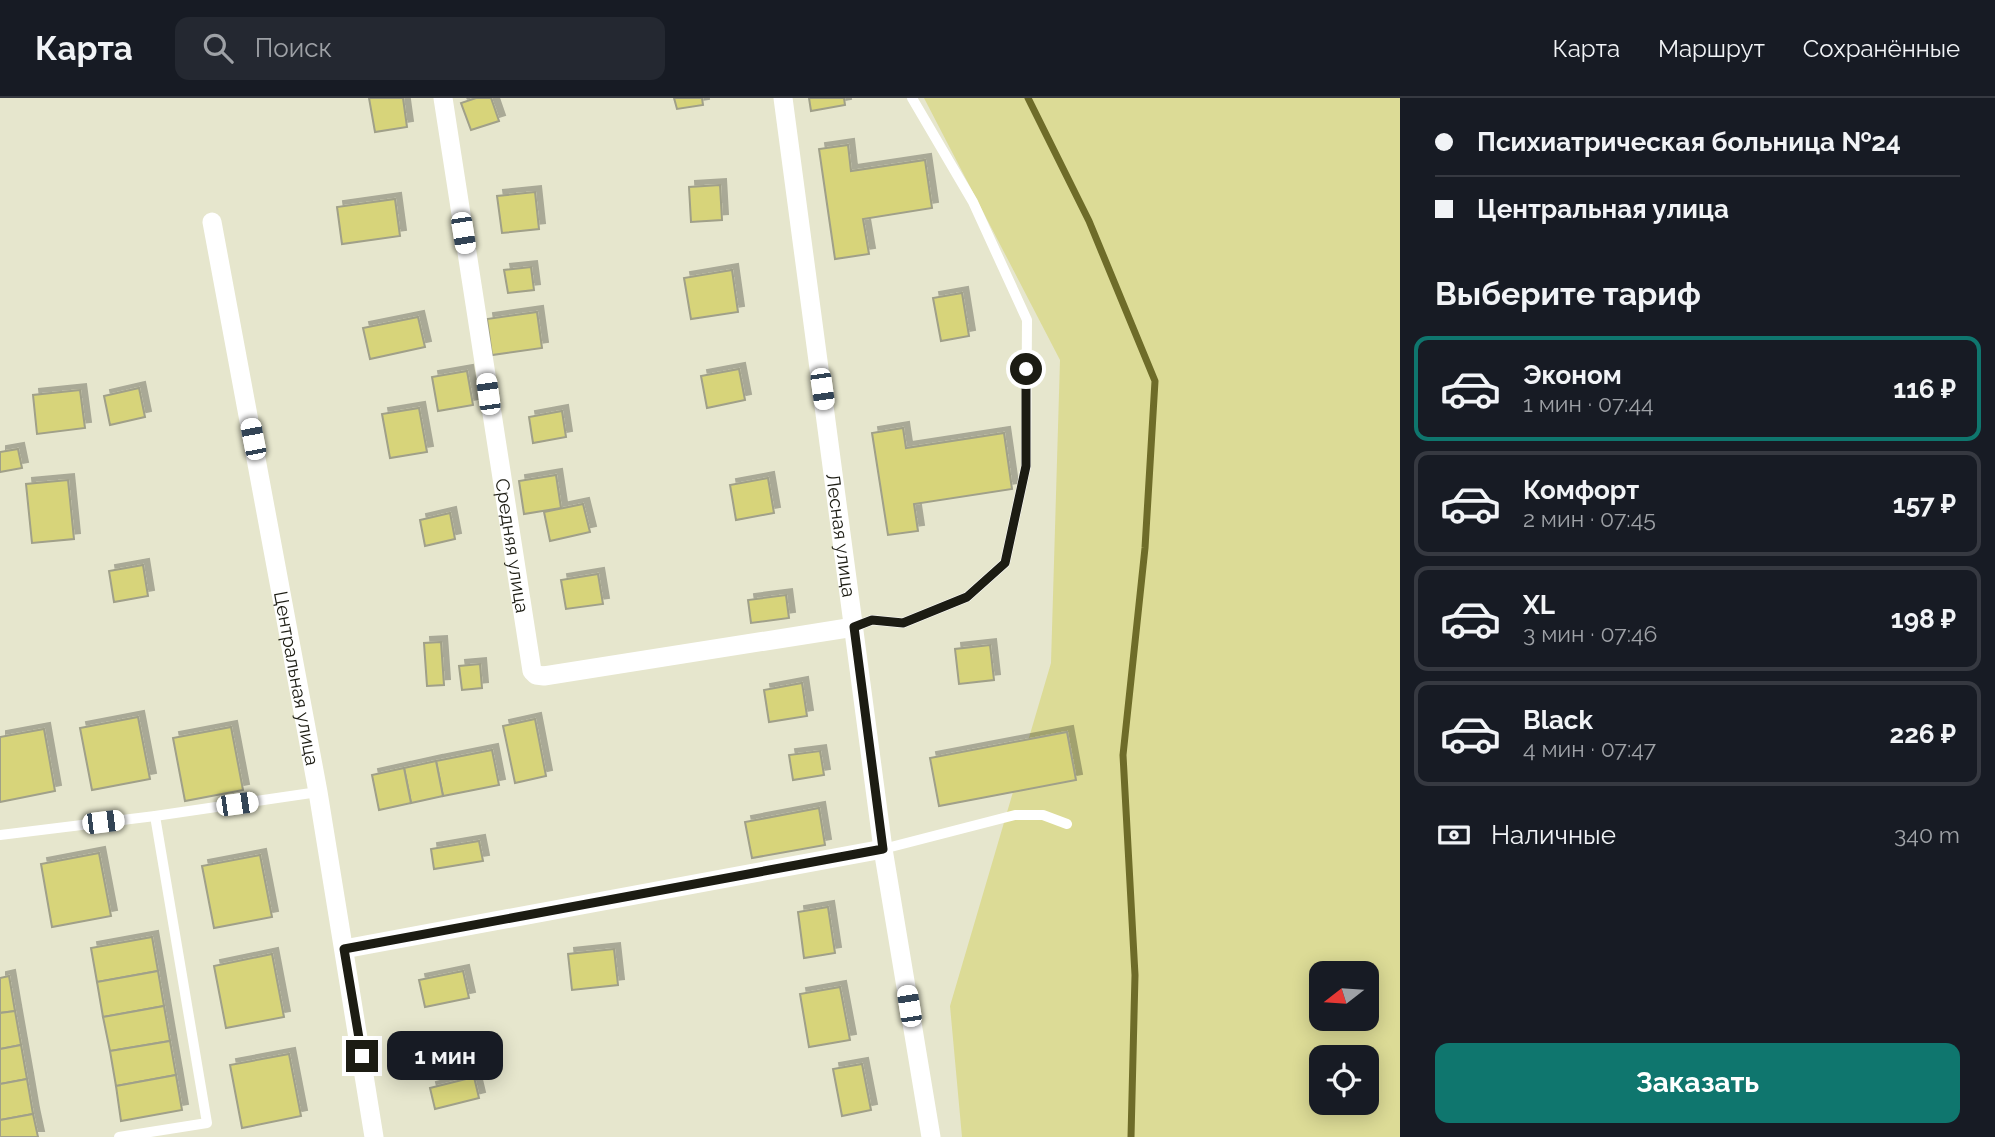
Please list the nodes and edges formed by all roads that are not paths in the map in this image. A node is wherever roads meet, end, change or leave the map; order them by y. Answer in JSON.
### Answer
{"nodes":[{"id":1,"x":443,"y":98,"type":"edge"},
{"id":2,"x":783,"y":98,"type":"edge"},
{"id":3,"x":912,"y":98,"type":"edge"},
{"id":4,"x":212,"y":222,"type":"dead end"},
{"id":5,"x":854,"y":627,"type":"junction"},
{"id":6,"x":318,"y":792,"type":"junction"},
{"id":7,"x":155,"y":816,"type":"junction"},
{"id":8,"x":1067,"y":824,"type":"dead end"},
{"id":9,"x":0,"y":835,"type":"edge"},
{"id":10,"x":883,"y":849,"type":"junction"},
{"id":11,"x":344,"y":949,"type":"junction"},
{"id":12,"x":119,"y":1137,"type":"edge"},
{"id":13,"x":374,"y":1137,"type":"edge"},
{"id":14,"x":931,"y":1137,"type":"edge"}],
"edges":[{"from":1,"to":5,"type":"street","name":"Средняя улица"},
{"from":2,"to":5,"type":"street","name":"Лесная улица"},
{"from":3,"to":5,"type":"lane"},
{"from":4,"to":6,"type":"street","name":"Центральная улица"},
{"from":5,"to":10,"type":"street","name":"Лесная улица"},
{"from":6,"to":7,"type":"lane"},
{"from":6,"to":11,"type":"street","name":"Центральная улица"},
{"from":7,"to":9,"type":"lane"},
{"from":7,"to":12,"type":"lane"},
{"from":8,"to":10,"type":"lane"},
{"from":10,"to":11,"type":"street"},
{"from":10,"to":14,"type":"street","name":"Лесная улица"},
{"from":11,"to":13,"type":"street","name":"Центральная улица"}]}
